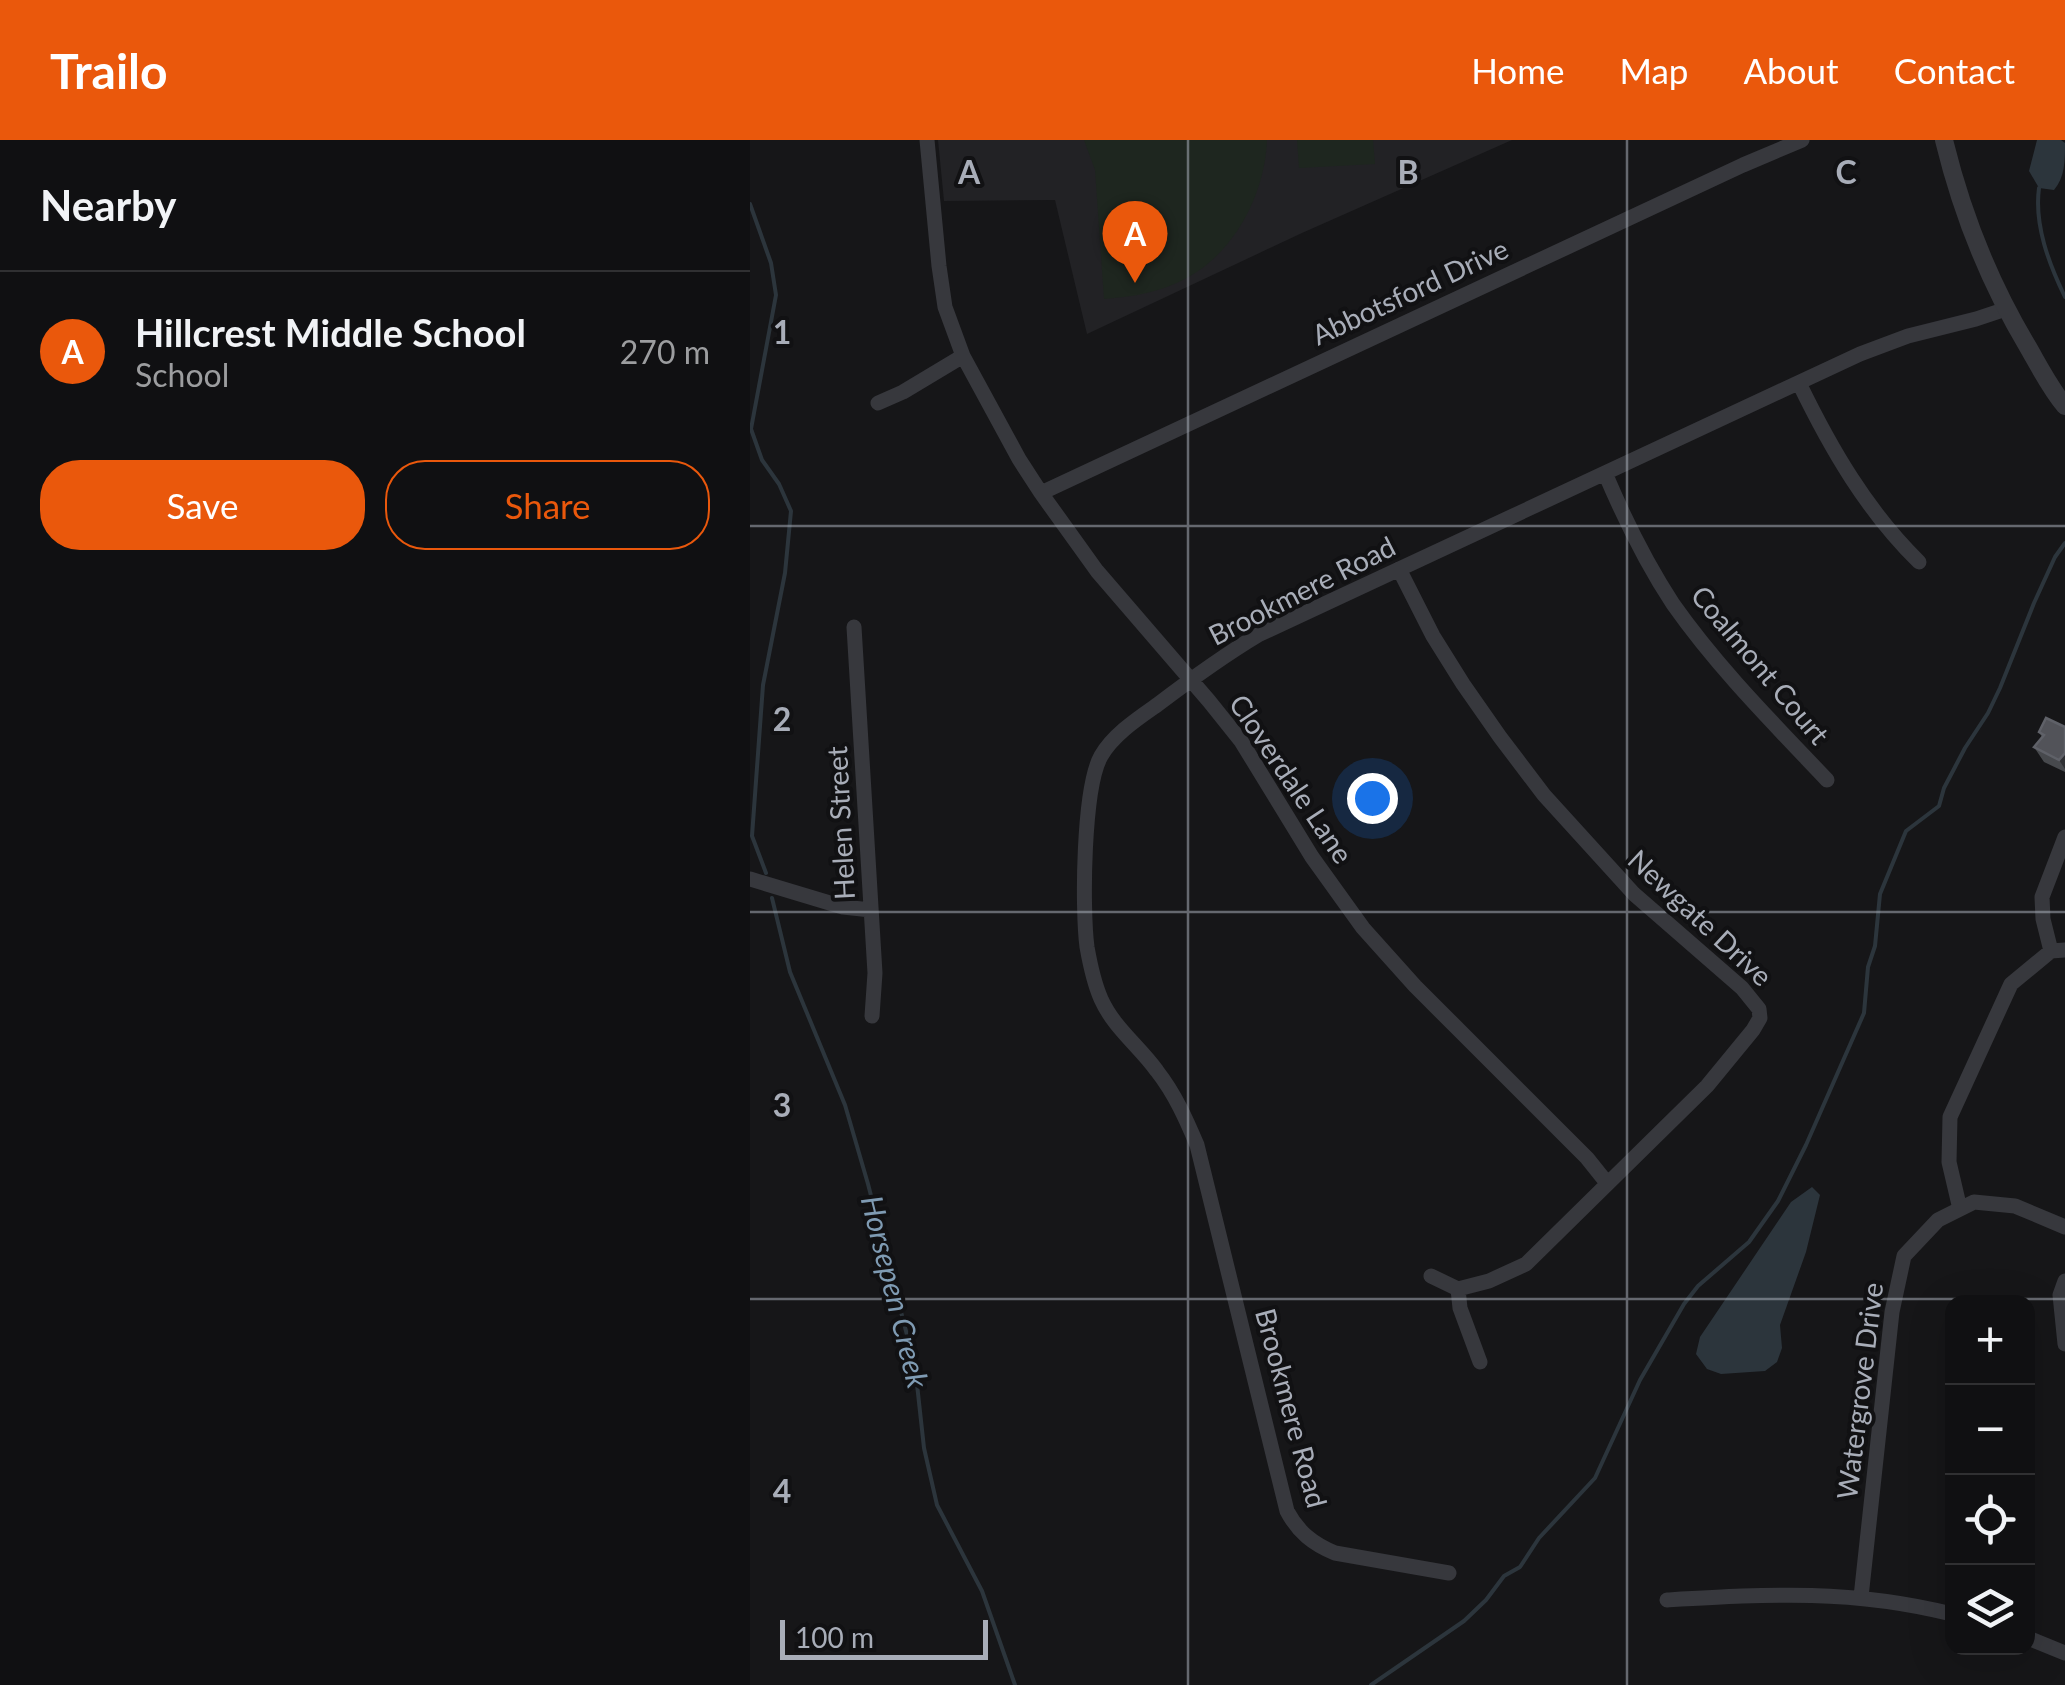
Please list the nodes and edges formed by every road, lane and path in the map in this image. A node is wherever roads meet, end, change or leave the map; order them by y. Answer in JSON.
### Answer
{"nodes":[{"id":1,"x":927,"y":140,"type":"edge"},
{"id":2,"x":1802,"y":140,"type":"edge"},
{"id":3,"x":1944,"y":140,"type":"edge"},
{"id":4,"x":2006,"y":309,"type":"junction"},
{"id":5,"x":963,"y":356,"type":"junction"},
{"id":6,"x":1800,"y":382,"type":"junction"},
{"id":7,"x":878,"y":404,"type":"dead end"},
{"id":8,"x":2065,"y":406,"type":"edge"},
{"id":9,"x":1604,"y":473,"type":"junction"},
{"id":10,"x":1040,"y":493,"type":"junction"},
{"id":11,"x":1919,"y":562,"type":"dead end"},
{"id":12,"x":1399,"y":569,"type":"junction"},
{"id":13,"x":854,"y":627,"type":"dead end"},
{"id":14,"x":1190,"y":680,"type":"junction"},
{"id":15,"x":1827,"y":780,"type":"dead end"},
{"id":16,"x":2065,"y":837,"type":"edge"},
{"id":17,"x":750,"y":880,"type":"edge"},
{"id":18,"x":871,"y":910,"type":"junction"},
{"id":19,"x":2058,"y":951,"type":"edge"},
{"id":20,"x":872,"y":1016,"type":"dead end"},
{"id":21,"x":1608,"y":1183,"type":"junction"},
{"id":22,"x":1960,"y":1209,"type":"junction"},
{"id":23,"x":2065,"y":1227,"type":"edge"},
{"id":24,"x":1431,"y":1276,"type":"dead end"},
{"id":25,"x":2065,"y":1281,"type":"edge"},
{"id":26,"x":1458,"y":1289,"type":"junction"},
{"id":27,"x":2065,"y":1344,"type":"edge"},
{"id":28,"x":1480,"y":1362,"type":"dead end"},
{"id":29,"x":1449,"y":1572,"type":"dead end"},
{"id":30,"x":1861,"y":1597,"type":"junction"},
{"id":31,"x":1668,"y":1600,"type":"dead end"},
{"id":32,"x":1945,"y":1612,"type":"edge"},
{"id":33,"x":2035,"y":1641,"type":"edge"},
{"id":34,"x":2065,"y":1652,"type":"edge"}],
"edges":[{"from":1,"to":5,"type":"street","name":"Cloverdale Lane"},
{"from":2,"to":10,"type":"street","name":"Abbotsford Drive"},
{"from":3,"to":4,"type":"street"},
{"from":4,"to":6,"type":"street","name":"Brookmere Road"},
{"from":4,"to":8,"type":"street"},
{"from":5,"to":7,"type":"street"},
{"from":5,"to":10,"type":"street","name":"Cloverdale Lane"},
{"from":6,"to":9,"type":"street","name":"Brookmere Road"},
{"from":6,"to":11,"type":"street"},
{"from":9,"to":12,"type":"street","name":"Brookmere Road"},
{"from":9,"to":15,"type":"street","name":"Coalmont Court"},
{"from":10,"to":14,"type":"street","name":"Cloverdale Lane"},
{"from":12,"to":14,"type":"street","name":"Brookmere Road"},
{"from":12,"to":21,"type":"street","name":"Newgate Drive"},
{"from":13,"to":18,"type":"street","name":"Helen Street"},
{"from":14,"to":21,"type":"street","name":"Cloverdale Lane"},
{"from":14,"to":29,"type":"street","name":"Brookmere Road"},
{"from":16,"to":19,"type":"street"},
{"from":17,"to":18,"type":"street"},
{"from":18,"to":20,"type":"street","name":"Helen Street"},
{"from":19,"to":22,"type":"street"},
{"from":21,"to":26,"type":"street","name":"Newgate Drive"},
{"from":22,"to":23,"type":"street"},
{"from":22,"to":30,"type":"street","name":"Watergrove Drive"},
{"from":24,"to":26,"type":"street"},
{"from":25,"to":27,"type":"street"},
{"from":26,"to":28,"type":"street"},
{"from":30,"to":31,"type":"street"},
{"from":30,"to":32,"type":"street"},
{"from":33,"to":34,"type":"street"}]}
